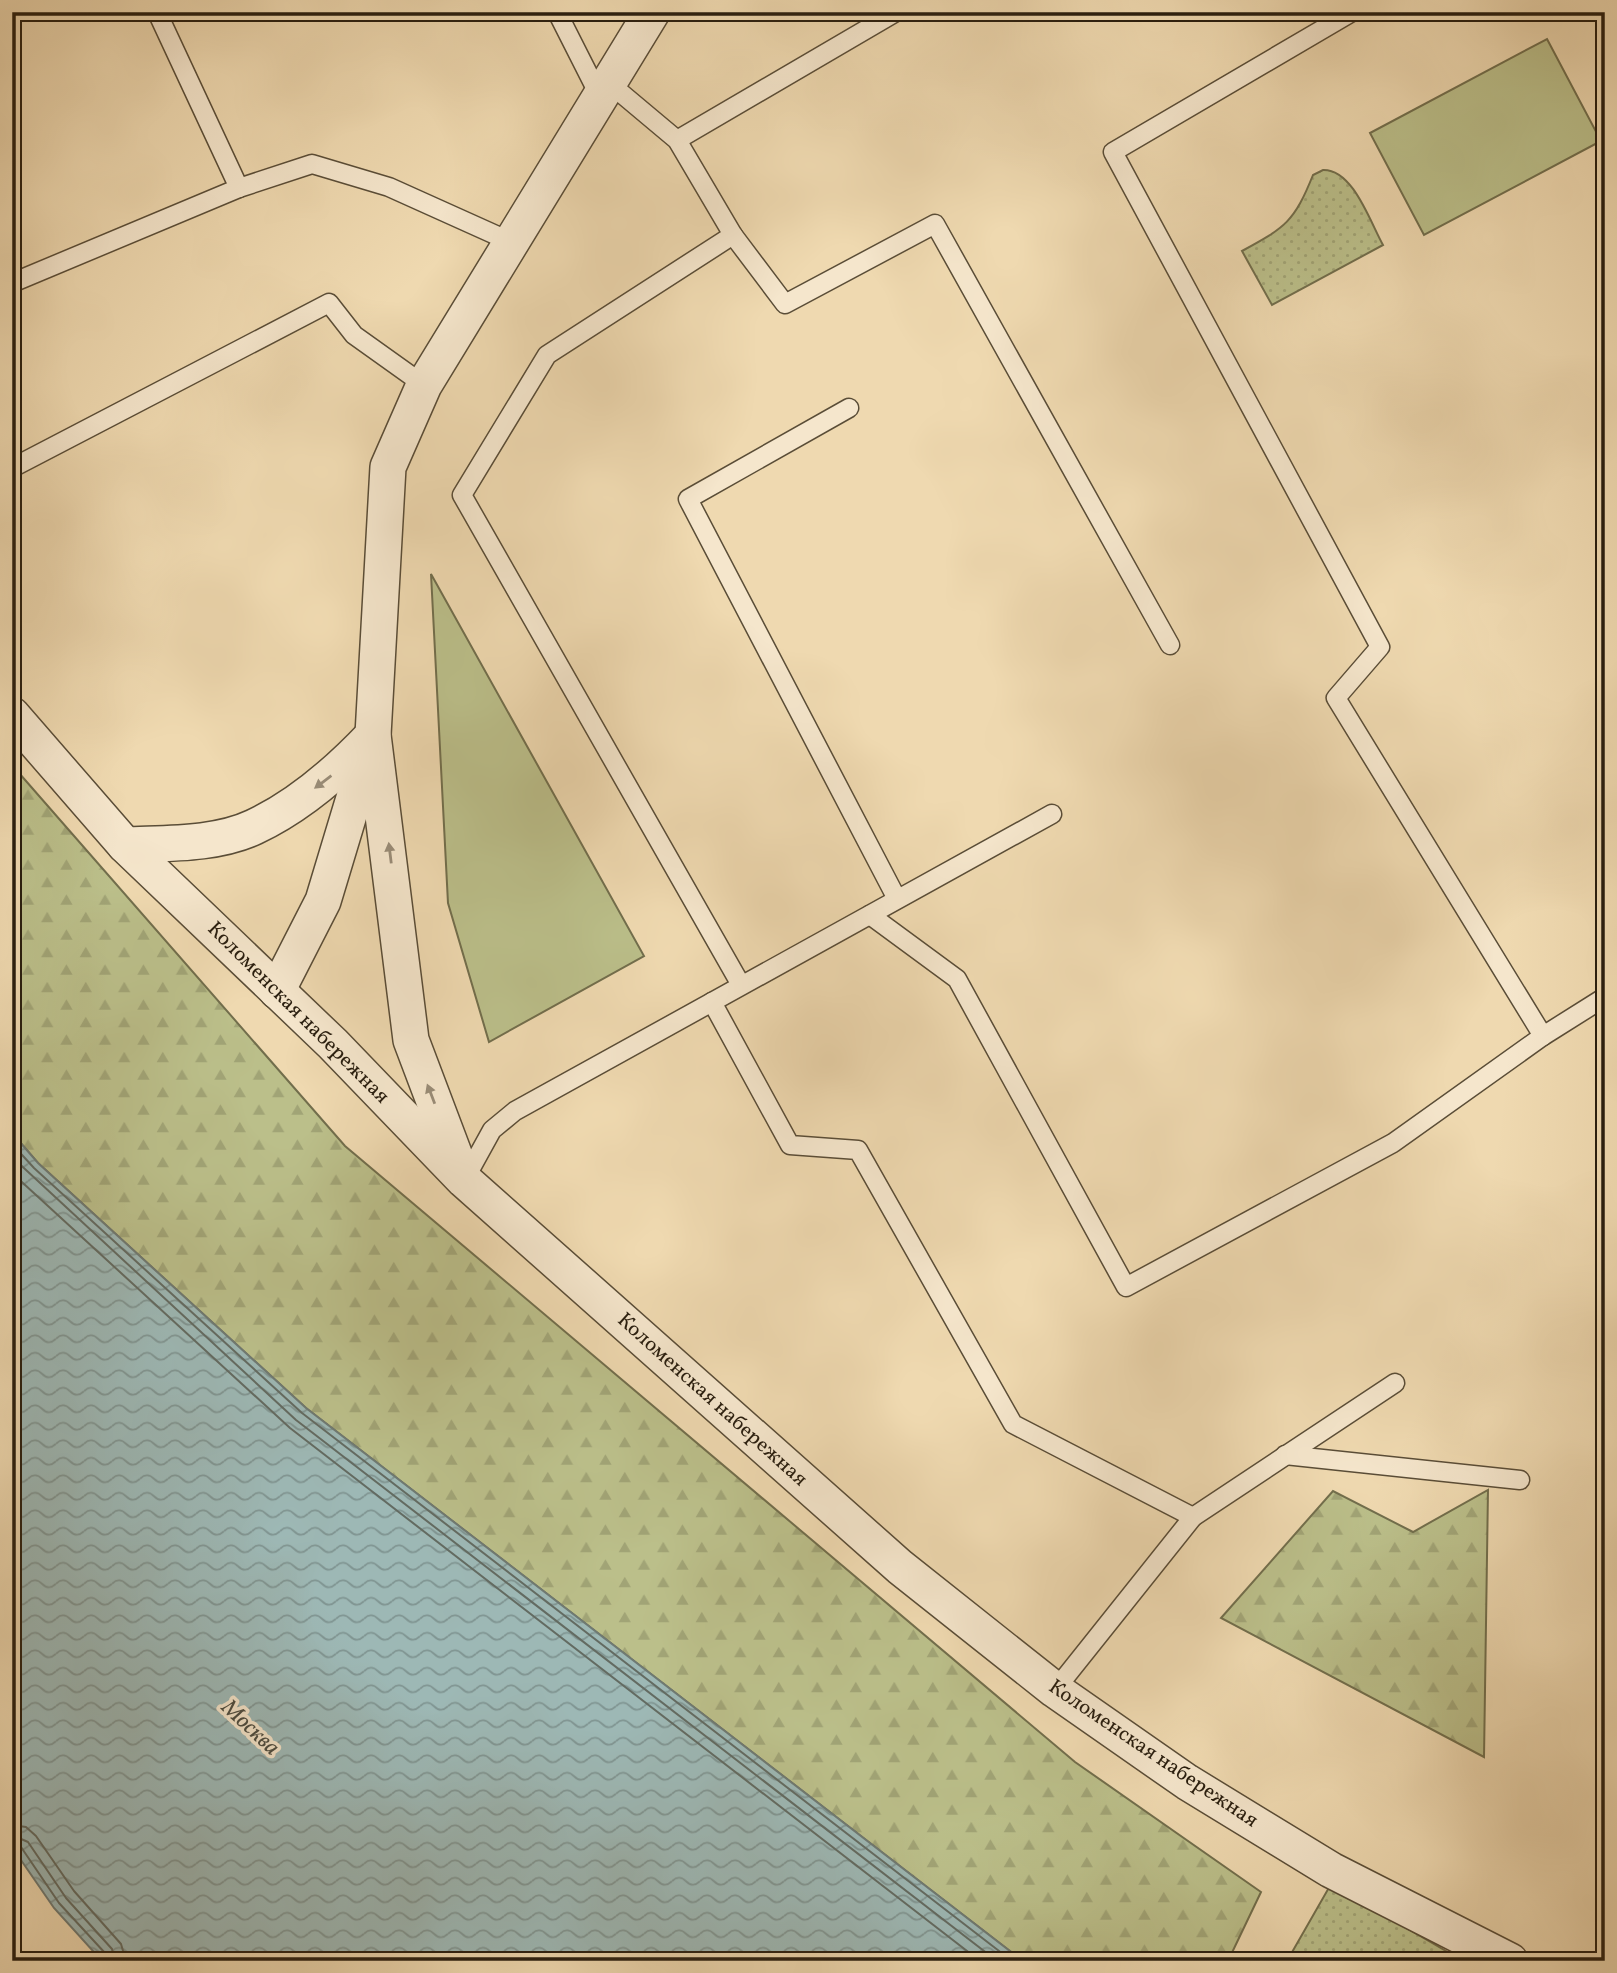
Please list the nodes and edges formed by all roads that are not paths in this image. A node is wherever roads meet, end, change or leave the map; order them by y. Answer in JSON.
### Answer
{"nodes":[{"id":1,"x":157,"y":12,"type":"edge"},
{"id":2,"x":557,"y":12,"type":"edge"},
{"id":3,"x":652,"y":12,"type":"edge"},
{"id":4,"x":896,"y":12,"type":"edge"},
{"id":5,"x":1352,"y":12,"type":"edge"},
{"id":6,"x":604,"y":90,"type":"junction"},
{"id":7,"x":677,"y":140,"type":"junction"},
{"id":8,"x":239,"y":187,"type":"junction"},
{"id":9,"x":733,"y":235,"type":"junction"},
{"id":10,"x":509,"y":242,"type":"junction"},
{"id":11,"x":12,"y":283,"type":"edge"},
{"id":12,"x":424,"y":385,"type":"junction"},
{"id":13,"x":849,"y":408,"type":"dead end"},
{"id":14,"x":12,"y":468,"type":"edge"},
{"id":15,"x":1170,"y":645,"type":"dead end"},
{"id":16,"x":12,"y":715,"type":"edge"},
{"id":17,"x":373,"y":735,"type":"junction"},
{"id":18,"x":1052,"y":814,"type":"dead end"},
{"id":19,"x":125,"y":845,"type":"junction"},
{"id":20,"x":897,"y":900,"type":"junction"},
{"id":21,"x":870,"y":915,"type":"junction"},
{"id":22,"x":741,"y":985,"type":"junction"},
{"id":23,"x":277,"y":991,"type":"junction"},
{"id":24,"x":1605,"y":997,"type":"edge"},
{"id":25,"x":712,"y":1002,"type":"junction"},
{"id":26,"x":1542,"y":1036,"type":"junction"},
{"id":27,"x":464,"y":1180,"type":"junction"},
{"id":28,"x":1395,"y":1383,"type":"dead end"},
{"id":29,"x":1285,"y":1455,"type":"junction"},
{"id":30,"x":1520,"y":1480,"type":"dead end"},
{"id":31,"x":1193,"y":1517,"type":"junction"},
{"id":32,"x":1055,"y":1690,"type":"junction"},
{"id":33,"x":1510,"y":1961,"type":"edge"}],
"edges":[{"from":1,"to":8,"type":"lane"},
{"from":2,"to":6,"type":"lane"},
{"from":3,"to":6,"type":"street"},
{"from":4,"to":7,"type":"lane"},
{"from":5,"to":26,"type":"lane"},
{"from":6,"to":7,"type":"lane"},
{"from":6,"to":10,"type":"street"},
{"from":7,"to":9,"type":"lane"},
{"from":8,"to":10,"type":"lane"},
{"from":8,"to":11,"type":"lane"},
{"from":9,"to":15,"type":"lane"},
{"from":9,"to":22,"type":"lane"},
{"from":10,"to":12,"type":"street"},
{"from":12,"to":14,"type":"lane"},
{"from":12,"to":17,"type":"street"},
{"from":13,"to":20,"type":"lane"},
{"from":16,"to":19,"type":"street","name":"Коломенская набережная"},
{"from":17,"to":19,"type":"street","one_way":true},
{"from":17,"to":23,"type":"street"},
{"from":27,"to":17,"type":"street","one_way":true},
{"from":18,"to":20,"type":"lane"},
{"from":19,"to":23,"type":"street","name":"Коломенская набережная"},
{"from":20,"to":21,"type":"lane"},
{"from":21,"to":22,"type":"lane"},
{"from":21,"to":26,"type":"lane"},
{"from":22,"to":25,"type":"lane"},
{"from":23,"to":27,"type":"street","name":"Коломенская набережная"},
{"from":24,"to":26,"type":"lane"},
{"from":25,"to":27,"type":"lane"},
{"from":25,"to":31,"type":"lane"},
{"from":27,"to":32,"type":"street","name":"Коломенская набережная"},
{"from":28,"to":29,"type":"lane"},
{"from":29,"to":30,"type":"lane"},
{"from":29,"to":31,"type":"lane"},
{"from":31,"to":32,"type":"lane"},
{"from":32,"to":33,"type":"street","name":"Коломенская набережная"}]}
